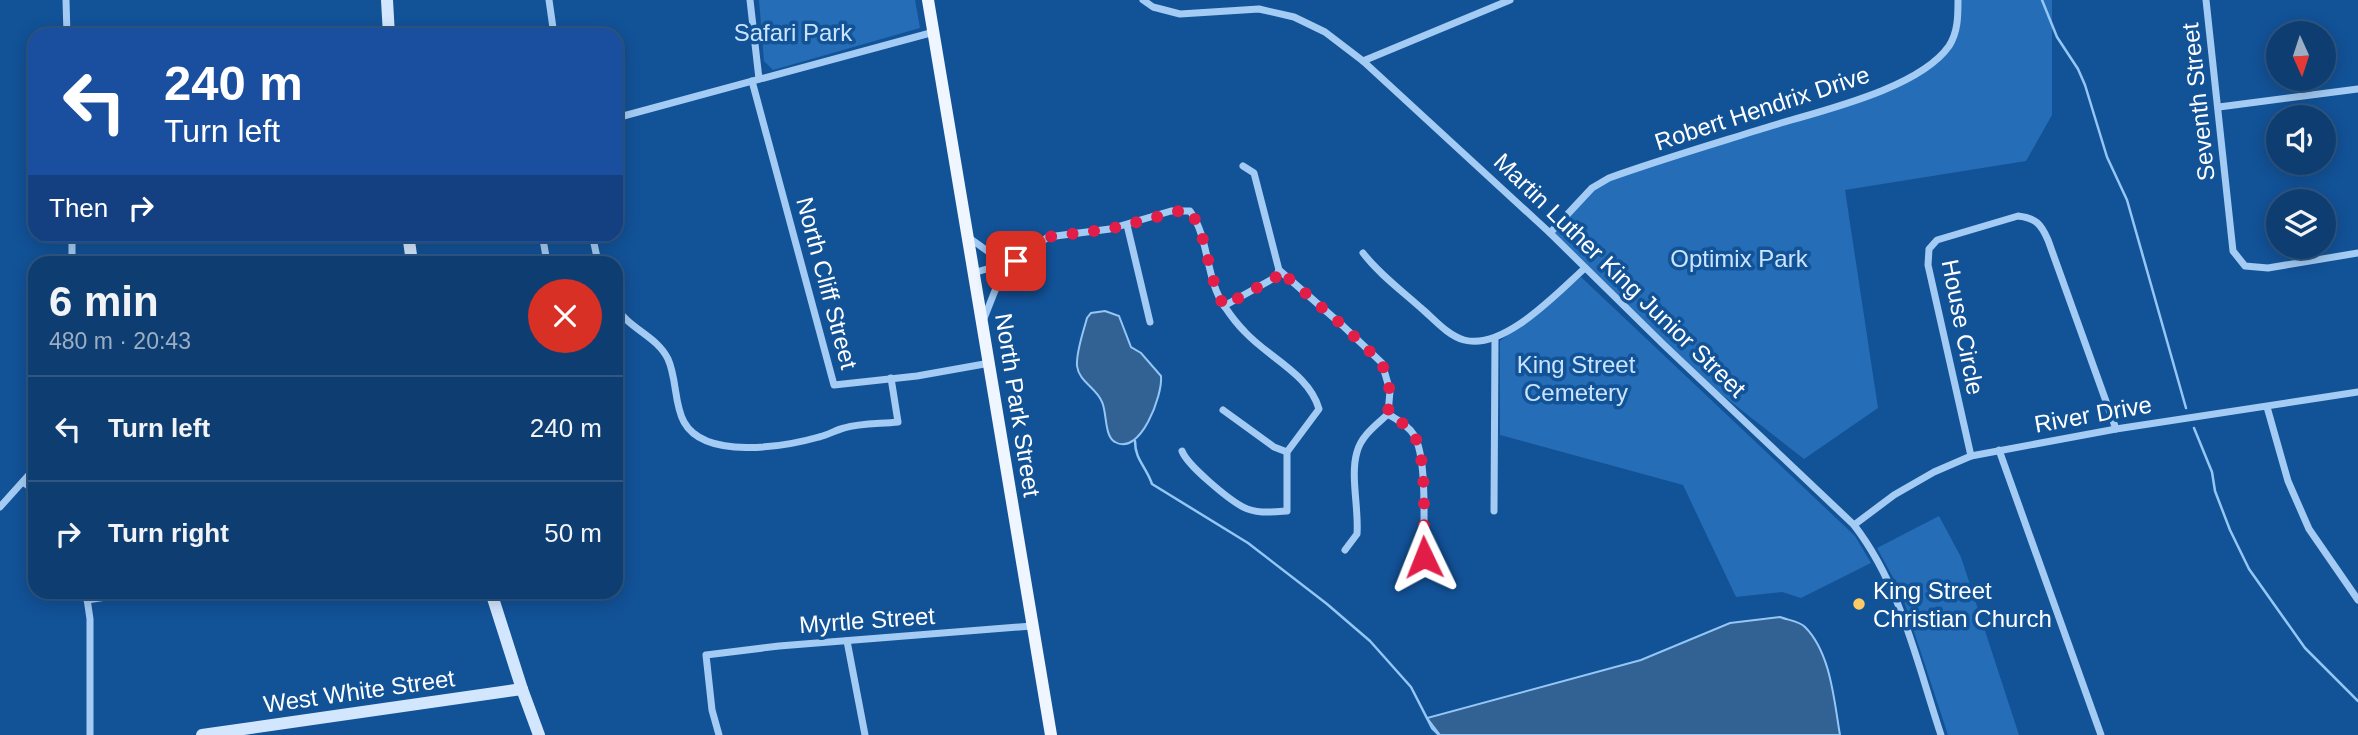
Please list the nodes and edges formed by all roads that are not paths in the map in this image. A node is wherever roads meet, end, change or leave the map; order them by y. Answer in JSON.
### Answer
{"nodes":[{"id":1,"x":66,"y":0,"type":"edge"},
{"id":2,"x":387,"y":0,"type":"edge"},
{"id":3,"x":549,"y":0,"type":"edge"},
{"id":4,"x":750,"y":0,"type":"edge"},
{"id":5,"x":928,"y":0,"type":"edge"},
{"id":6,"x":1143,"y":0,"type":"edge"},
{"id":7,"x":1510,"y":0,"type":"edge"},
{"id":8,"x":1958,"y":0,"type":"edge"},
{"id":9,"x":2206,"y":0,"type":"edge"},
{"id":10,"x":67,"y":28,"type":"edge"},
{"id":11,"x":389,"y":28,"type":"edge"},
{"id":12,"x":553,"y":28,"type":"edge"},
{"id":13,"x":934,"y":32,"type":"junction"},
{"id":14,"x":1363,"y":61,"type":"junction"},
{"id":15,"x":756,"y":80,"type":"junction"},
{"id":16,"x":2358,"y":89,"type":"edge"},
{"id":17,"x":2219,"y":107,"type":"junction"},
{"id":18,"x":623,"y":116,"type":"edge"},
{"id":19,"x":1243,"y":166,"type":"dead end"},
{"id":20,"x":1127,"y":225,"type":"junction"},
{"id":21,"x":1550,"y":233,"type":"junction"},
{"id":22,"x":968,"y":237,"type":"junction"},
{"id":23,"x":1363,"y":253,"type":"dead end"},
{"id":24,"x":2358,"y":253,"type":"edge"},
{"id":25,"x":1016,"y":261,"type":"junction"},
{"id":26,"x":1586,"y":268,"type":"junction"},
{"id":27,"x":1279,"y":270,"type":"junction"},
{"id":28,"x":974,"y":273,"type":"junction"},
{"id":29,"x":1224,"y":306,"type":"junction"},
{"id":30,"x":623,"y":318,"type":"edge"},
{"id":31,"x":983,"y":321,"type":"junction"},
{"id":32,"x":1150,"y":322,"type":"dead end"},
{"id":33,"x":1495,"y":338,"type":"junction"},
{"id":34,"x":990,"y":363,"type":"junction"},
{"id":35,"x":891,"y":379,"type":"junction"},
{"id":36,"x":2358,"y":392,"type":"edge"},
{"id":37,"x":2267,"y":407,"type":"junction"},
{"id":38,"x":1223,"y":410,"type":"dead end"},
{"id":39,"x":1388,"y":414,"type":"junction"},
{"id":40,"x":2116,"y":429,"type":"junction"},
{"id":41,"x":1182,"y":450,"type":"dead end"},
{"id":42,"x":1999,"y":450,"type":"junction"},
{"id":43,"x":1286,"y":452,"type":"junction"},
{"id":44,"x":1971,"y":456,"type":"junction"},
{"id":45,"x":28,"y":476,"type":"edge"},
{"id":46,"x":23,"y":482,"type":"junction"},
{"id":47,"x":28,"y":486,"type":"edge"},
{"id":48,"x":0,"y":508,"type":"edge"},
{"id":49,"x":1494,"y":511,"type":"dead end"},
{"id":50,"x":1854,"y":526,"type":"junction"},
{"id":51,"x":1345,"y":550,"type":"dead end"},
{"id":52,"x":1422,"y":561,"type":"dead end"},
{"id":53,"x":87,"y":599,"type":"edge"},
{"id":54,"x":493,"y":599,"type":"edge"},
{"id":55,"x":2358,"y":600,"type":"edge"},
{"id":56,"x":1032,"y":626,"type":"junction"},
{"id":57,"x":848,"y":641,"type":"junction"},
{"id":58,"x":522,"y":689,"type":"junction"},
{"id":59,"x":90,"y":735,"type":"edge"},
{"id":60,"x":202,"y":735,"type":"edge"},
{"id":61,"x":539,"y":735,"type":"edge"},
{"id":62,"x":719,"y":735,"type":"edge"},
{"id":63,"x":865,"y":735,"type":"edge"},
{"id":64,"x":1051,"y":735,"type":"edge"},
{"id":65,"x":1941,"y":735,"type":"edge"},
{"id":66,"x":2101,"y":735,"type":"edge"}],
"edges":[{"from":1,"to":10,"type":"street"},
{"from":2,"to":11,"type":"street"},
{"from":3,"to":12,"type":"street"},
{"from":4,"to":15,"type":"street","name":"North Cliff Street"},
{"from":5,"to":13,"type":"main road","name":"North Park Street"},
{"from":6,"to":14,"type":"street","name":"Martin Luther King Junior Street"},
{"from":7,"to":14,"type":"street"},
{"from":8,"to":21,"type":"street","name":"Robert Hendrix Drive"},
{"from":9,"to":17,"type":"street","name":"Seventh Street"},
{"from":13,"to":15,"type":"street"},
{"from":13,"to":22,"type":"main road","name":"North Park Street"},
{"from":14,"to":21,"type":"street","name":"Martin Luther King Junior Street"},
{"from":15,"to":18,"type":"street"},
{"from":15,"to":35,"type":"street","name":"North Cliff Street"},
{"from":16,"to":17,"type":"street"},
{"from":17,"to":24,"type":"street","name":"Seventh Street"},
{"from":19,"to":27,"type":"street"},
{"from":20,"to":25,"type":"street"},
{"from":20,"to":29,"type":"street"},
{"from":20,"to":32,"type":"street"},
{"from":21,"to":26,"type":"street","name":"Martin Luther King Junior Street"},
{"from":22,"to":25,"type":"street"},
{"from":22,"to":28,"type":"main road","name":"North Park Street"},
{"from":23,"to":33,"type":"street"},
{"from":25,"to":28,"type":"street"},
{"from":25,"to":31,"type":"street"},
{"from":26,"to":33,"type":"street"},
{"from":26,"to":50,"type":"street","name":"Martin Luther King Junior Street"},
{"from":27,"to":29,"type":"street"},
{"from":27,"to":39,"type":"street"},
{"from":28,"to":31,"type":"main road","name":"North Park Street"},
{"from":29,"to":43,"type":"street"},
{"from":30,"to":35,"type":"street"},
{"from":31,"to":34,"type":"main road","name":"North Park Street"},
{"from":33,"to":49,"type":"street"},
{"from":34,"to":35,"type":"street","name":"North Cliff Street"},
{"from":34,"to":56,"type":"main road","name":"North Park Street"},
{"from":36,"to":37,"type":"street","name":"River Drive"},
{"from":37,"to":40,"type":"street","name":"River Drive"},
{"from":37,"to":55,"type":"street"},
{"from":38,"to":43,"type":"street"},
{"from":39,"to":51,"type":"street"},
{"from":39,"to":52,"type":"street"},
{"from":40,"to":42,"type":"street","name":"River Drive"},
{"from":40,"to":44,"type":"street","name":"House Circle"},
{"from":41,"to":43,"type":"street"},
{"from":42,"to":44,"type":"street","name":"River Drive"},
{"from":42,"to":66,"type":"street"},
{"from":44,"to":50,"type":"street","name":"River Drive"},
{"from":45,"to":46,"type":"street"},
{"from":46,"to":47,"type":"street"},
{"from":46,"to":48,"type":"street"},
{"from":50,"to":65,"type":"street","name":"Martin Luther King Junior Street"},
{"from":53,"to":59,"type":"street"},
{"from":54,"to":58,"type":"street"},
{"from":56,"to":57,"type":"street","name":"Myrtle Street"},
{"from":56,"to":64,"type":"main road","name":"North Park Street"},
{"from":57,"to":62,"type":"street","name":"Myrtle Street"},
{"from":57,"to":63,"type":"street"},
{"from":58,"to":60,"type":"street","name":"West White Street"},
{"from":58,"to":61,"type":"street"}]}
